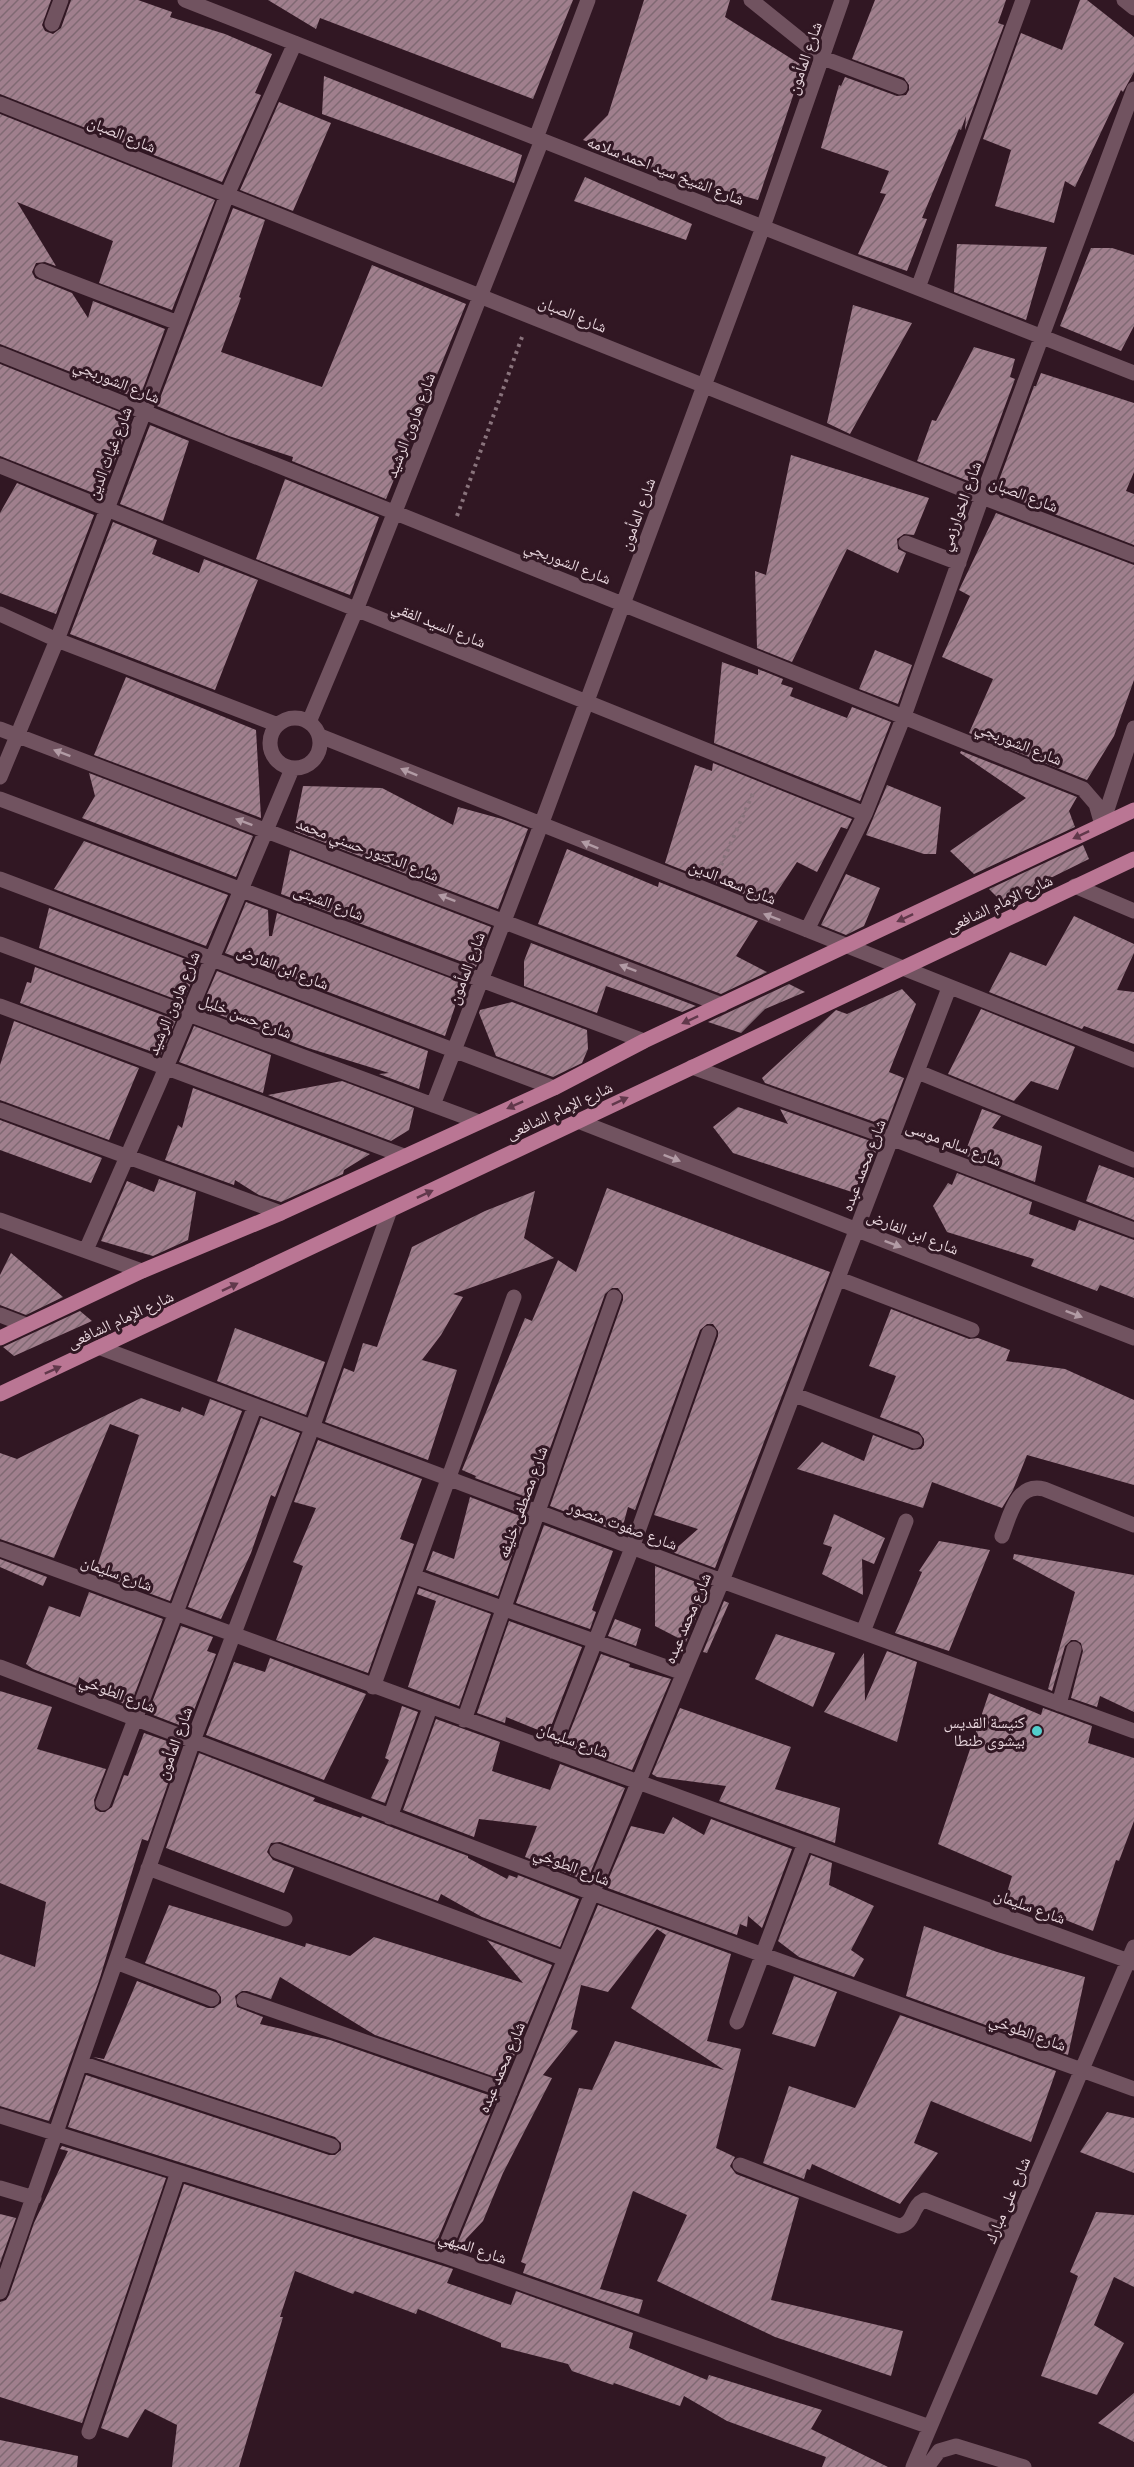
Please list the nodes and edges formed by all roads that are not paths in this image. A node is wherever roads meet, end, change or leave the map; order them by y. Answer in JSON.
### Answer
{"nodes":[{"id":1,"x":62,"y":0,"type":"edge"},
{"id":2,"x":185,"y":0,"type":"edge"},
{"id":3,"x":588,"y":0,"type":"edge"},
{"id":4,"x":751,"y":0,"type":"edge"},
{"id":5,"x":842,"y":0,"type":"edge"},
{"id":6,"x":1023,"y":0,"type":"edge"},
{"id":7,"x":1124,"y":0,"type":"edge"},
{"id":8,"x":1134,"y":9,"type":"edge"},
{"id":9,"x":52,"y":24,"type":"dead end"},
{"id":10,"x":296,"y":43,"type":"junction"},
{"id":11,"x":823,"y":58,"type":"junction"},
{"id":12,"x":900,"y":87,"type":"dead end"},
{"id":13,"x":1134,"y":89,"type":"edge"},
{"id":14,"x":0,"y":104,"type":"edge"},
{"id":15,"x":539,"y":139,"type":"junction"},
{"id":16,"x":228,"y":195,"type":"junction"},
{"id":17,"x":763,"y":227,"type":"junction"},
{"id":18,"x":42,"y":271,"type":"dead end"},
{"id":19,"x":918,"y":288,"type":"junction"},
{"id":20,"x":480,"y":296,"type":"junction"},
{"id":21,"x":178,"y":323,"type":"junction"},
{"id":22,"x":1043,"y":337,"type":"junction"},
{"id":23,"x":0,"y":354,"type":"edge"},
{"id":24,"x":1134,"y":373,"type":"edge"},
{"id":25,"x":704,"y":386,"type":"junction"},
{"id":26,"x":145,"y":411,"type":"junction"},
{"id":27,"x":0,"y":466,"type":"edge"},
{"id":28,"x":982,"y":497,"type":"junction"},
{"id":29,"x":107,"y":509,"type":"junction"},
{"id":30,"x":395,"y":512,"type":"junction"},
{"id":31,"x":906,"y":543,"type":"dead end"},
{"id":32,"x":1134,"y":555,"type":"edge"},
{"id":33,"x":959,"y":563,"type":"junction"},
{"id":34,"x":623,"y":603,"type":"junction"},
{"id":35,"x":356,"y":610,"type":"junction"},
{"id":36,"x":0,"y":614,"type":"edge"},
{"id":37,"x":57,"y":640,"type":"junction"},
{"id":38,"x":586,"y":704,"type":"junction"},
{"id":39,"x":904,"y":716,"type":"junction"},
{"id":40,"x":309,"y":722,"type":"junction"},
{"id":41,"x":278,"y":725,"type":"junction"},
{"id":42,"x":1134,"y":728,"type":"edge"},
{"id":43,"x":0,"y":729,"type":"edge"},
{"id":44,"x":17,"y":736,"type":"junction"},
{"id":45,"x":320,"y":736,"type":"junction"},
{"id":46,"x":291,"y":769,"type":"junction"},
{"id":47,"x":0,"y":777,"type":"edge"},
{"id":48,"x":0,"y":799,"type":"edge"},
{"id":49,"x":1134,"y":810,"type":"edge"},
{"id":50,"x":865,"y":814,"type":"junction"},
{"id":51,"x":541,"y":825,"type":"junction"},
{"id":52,"x":1102,"y":825,"type":"junction"},
{"id":53,"x":266,"y":830,"type":"junction"},
{"id":54,"x":1134,"y":859,"type":"edge"},
{"id":55,"x":0,"y":879,"type":"edge"},
{"id":56,"x":1076,"y":886,"type":"junction"},
{"id":57,"x":242,"y":888,"type":"junction"},
{"id":58,"x":1134,"y":911,"type":"edge"},
{"id":59,"x":504,"y":920,"type":"junction"},
{"id":60,"x":807,"y":930,"type":"junction"},
{"id":61,"x":0,"y":944,"type":"edge"},
{"id":62,"x":845,"y":946,"type":"junction"},
{"id":63,"x":212,"y":959,"type":"junction"},
{"id":64,"x":902,"y":968,"type":"junction"},
{"id":65,"x":481,"y":978,"type":"junction"},
{"id":66,"x":949,"y":988,"type":"junction"},
{"id":67,"x":722,"y":1005,"type":"junction"},
{"id":68,"x":0,"y":1006,"type":"edge"},
{"id":69,"x":189,"y":1014,"type":"junction"},
{"id":70,"x":644,"y":1041,"type":"junction"},
{"id":71,"x":454,"y":1050,"type":"junction"},
{"id":72,"x":1134,"y":1060,"type":"edge"},
{"id":73,"x":692,"y":1067,"type":"junction"},
{"id":74,"x":166,"y":1068,"type":"junction"},
{"id":75,"x":918,"y":1072,"type":"junction"},
{"id":76,"x":554,"y":1088,"type":"junction"},
{"id":77,"x":433,"y":1105,"type":"junction"},
{"id":78,"x":0,"y":1110,"type":"edge"},
{"id":79,"x":578,"y":1121,"type":"junction"},
{"id":80,"x":479,"y":1122,"type":"junction"},
{"id":81,"x":893,"y":1139,"type":"junction"},
{"id":82,"x":404,"y":1156,"type":"junction"},
{"id":83,"x":126,"y":1157,"type":"junction"},
{"id":84,"x":1134,"y":1160,"type":"edge"},
{"id":85,"x":390,"y":1210,"type":"junction"},
{"id":86,"x":281,"y":1213,"type":"junction"},
{"id":87,"x":0,"y":1220,"type":"edge"},
{"id":88,"x":858,"y":1230,"type":"junction"},
{"id":89,"x":1134,"y":1230,"type":"edge"},
{"id":90,"x":86,"y":1250,"type":"junction"},
{"id":91,"x":142,"y":1270,"type":"junction"},
{"id":92,"x":839,"y":1279,"type":"junction"},
{"id":93,"x":614,"y":1296,"type":"dead end"},
{"id":94,"x":514,"y":1297,"type":"dead end"},
{"id":95,"x":0,"y":1315,"type":"edge"},
{"id":96,"x":26,"y":1325,"type":"junction"},
{"id":97,"x":972,"y":1330,"type":"dead end"},
{"id":98,"x":710,"y":1332,"type":"dead end"},
{"id":99,"x":0,"y":1338,"type":"edge"},
{"id":100,"x":1134,"y":1338,"type":"edge"},
{"id":101,"x":101,"y":1348,"type":"junction"},
{"id":102,"x":0,"y":1394,"type":"edge"},
{"id":103,"x":795,"y":1395,"type":"junction"},
{"id":104,"x":255,"y":1406,"type":"junction"},
{"id":105,"x":312,"y":1428,"type":"junction"},
{"id":106,"x":915,"y":1441,"type":"dead end"},
{"id":107,"x":448,"y":1479,"type":"junction"},
{"id":108,"x":537,"y":1513,"type":"junction"},
{"id":109,"x":906,"y":1521,"type":"dead end"},
{"id":110,"x":1134,"y":1525,"type":"edge"},
{"id":111,"x":1002,"y":1536,"type":"dead end"},
{"id":112,"x":632,"y":1548,"type":"junction"},
{"id":113,"x":0,"y":1549,"type":"edge"},
{"id":114,"x":413,"y":1576,"type":"junction"},
{"id":115,"x":722,"y":1581,"type":"junction"},
{"id":116,"x":503,"y":1608,"type":"junction"},
{"id":117,"x":176,"y":1613,"type":"junction"},
{"id":118,"x":863,"y":1632,"type":"junction"},
{"id":119,"x":233,"y":1635,"type":"junction"},
{"id":120,"x":595,"y":1641,"type":"junction"},
{"id":121,"x":1074,"y":1648,"type":"dead end"},
{"id":122,"x":0,"y":1667,"type":"edge"},
{"id":123,"x":683,"y":1672,"type":"junction"},
{"id":124,"x":374,"y":1687,"type":"junction"},
{"id":125,"x":1059,"y":1704,"type":"junction"},
{"id":126,"x":430,"y":1708,"type":"junction"},
{"id":127,"x":135,"y":1718,"type":"junction"},
{"id":128,"x":464,"y":1720,"type":"junction"},
{"id":129,"x":1134,"y":1731,"type":"edge"},
{"id":130,"x":193,"y":1741,"type":"junction"},
{"id":131,"x":552,"y":1751,"type":"junction"},
{"id":132,"x":638,"y":1784,"type":"junction"},
{"id":133,"x":103,"y":1803,"type":"dead end"},
{"id":134,"x":390,"y":1817,"type":"junction"},
{"id":135,"x":805,"y":1843,"type":"junction"},
{"id":136,"x":278,"y":1851,"type":"dead end"},
{"id":137,"x":148,"y":1868,"type":"junction"},
{"id":138,"x":592,"y":1893,"type":"junction"},
{"id":139,"x":285,"y":1918,"type":"dead end"},
{"id":140,"x":764,"y":1954,"type":"junction"},
{"id":141,"x":1132,"y":1957,"type":"edge"},
{"id":142,"x":565,"y":1959,"type":"junction"},
{"id":143,"x":116,"y":1962,"type":"junction"},
{"id":144,"x":212,"y":1999,"type":"dead end"},
{"id":145,"x":244,"y":2000,"type":"dead end"},
{"id":146,"x":737,"y":2022,"type":"dead end"},
{"id":147,"x":81,"y":2063,"type":"junction"},
{"id":148,"x":1081,"y":2071,"type":"junction"},
{"id":149,"x":1134,"y":2089,"type":"edge"},
{"id":150,"x":510,"y":2092,"type":"junction"},
{"id":151,"x":0,"y":2116,"type":"edge"},
{"id":152,"x":57,"y":2134,"type":"junction"},
{"id":153,"x":332,"y":2146,"type":"dead end"},
{"id":154,"x":740,"y":2165,"type":"dead end"},
{"id":155,"x":178,"y":2172,"type":"junction"},
{"id":156,"x":0,"y":2188,"type":"edge"},
{"id":157,"x":34,"y":2198,"type":"junction"},
{"id":158,"x":1012,"y":2234,"type":"junction"},
{"id":159,"x":442,"y":2255,"type":"junction"},
{"id":160,"x":3,"y":2273,"type":"edge"},
{"id":161,"x":0,"y":2292,"type":"edge"},
{"id":162,"x":930,"y":2427,"type":"junction"},
{"id":163,"x":89,"y":2432,"type":"dead end"},
{"id":164,"x":913,"y":2467,"type":"edge"},
{"id":165,"x":927,"y":2467,"type":"edge"},
{"id":166,"x":1024,"y":2467,"type":"edge"}],
"edges":[{"from":1,"to":9,"type":"street"},
{"from":2,"to":10,"type":"street","name":"شارع الشيخ سيد احمد سلامه"},
{"from":3,"to":15,"type":"street","name":"شارع هارون الرشيد"},
{"from":4,"to":11,"type":"street"},
{"from":5,"to":11,"type":"street","name":"شارع المأمون"},
{"from":6,"to":19,"type":"street"},
{"from":7,"to":8,"type":"street"},
{"from":10,"to":15,"type":"street","name":"شارع الشيخ سيد احمد سلامه"},
{"from":10,"to":16,"type":"street","name":"شارع غياث الدين"},
{"from":11,"to":12,"type":"street"},
{"from":11,"to":17,"type":"street","name":"شارع المأمون"},
{"from":13,"to":22,"type":"street","name":"شارع الخوارزمي"},
{"from":14,"to":16,"type":"street","name":"شارع الصبان"},
{"from":15,"to":17,"type":"street","name":"شارع الشيخ سيد احمد سلامه"},
{"from":15,"to":20,"type":"street","name":"شارع هارون الرشيد"},
{"from":16,"to":20,"type":"street","name":"شارع الصبان"},
{"from":16,"to":21,"type":"street","name":"شارع غياث الدين"},
{"from":17,"to":19,"type":"street","name":"شارع الشيخ سيد احمد سلامه"},
{"from":17,"to":25,"type":"street","name":"شارع المأمون"},
{"from":18,"to":21,"type":"street"},
{"from":19,"to":22,"type":"street","name":"شارع الشيخ سيد احمد سلامه"},
{"from":20,"to":25,"type":"street","name":"شارع الصبان"},
{"from":20,"to":30,"type":"street","name":"شارع هارون الرشيد"},
{"from":21,"to":26,"type":"street","name":"شارع غياث الدين"},
{"from":22,"to":24,"type":"street","name":"شارع الشيخ سيد احمد سلامه"},
{"from":22,"to":28,"type":"street","name":"شارع الخوارزمي"},
{"from":23,"to":26,"type":"street","name":"شارع الشوربجي"},
{"from":25,"to":28,"type":"street","name":"شارع الصبان"},
{"from":25,"to":34,"type":"street","name":"شارع المأمون"},
{"from":26,"to":29,"type":"street","name":"شارع غياث الدين"},
{"from":26,"to":30,"type":"street","name":"شارع الشوربجي"},
{"from":27,"to":29,"type":"street","name":"شارع السيد الفقي"},
{"from":28,"to":32,"type":"street","name":"شارع الصبان"},
{"from":28,"to":33,"type":"street","name":"شارع الخوارزمي"},
{"from":29,"to":35,"type":"street","name":"شارع السيد الفقي"},
{"from":29,"to":37,"type":"street","name":"شارع غياث الدين"},
{"from":30,"to":34,"type":"street","name":"شارع الشوربجي"},
{"from":30,"to":35,"type":"street","name":"شارع هارون الرشيد"},
{"from":31,"to":33,"type":"street"},
{"from":33,"to":39,"type":"street","name":"شارع الخوارزمي"},
{"from":34,"to":38,"type":"street","name":"شارع المأمون"},
{"from":34,"to":39,"type":"street","name":"شارع الشوربجي"},
{"from":35,"to":38,"type":"street","name":"شارع السيد الفقي"},
{"from":35,"to":40,"type":"street","name":"شارع هارون الرشيد"},
{"from":36,"to":37,"type":"street"},
{"from":37,"to":41,"type":"street"},
{"from":37,"to":44,"type":"street","name":"شارع غياث الدين"},
{"from":38,"to":50,"type":"street","name":"شارع السيد الفقي"},
{"from":38,"to":51,"type":"street","name":"شارع المأمون"},
{"from":39,"to":50,"type":"street","name":"شارع الخوارزمي"},
{"from":39,"to":52,"type":"street","name":"شارع الشوربجي"},
{"from":40,"to":41,"type":"street"},
{"from":40,"to":45,"type":"street"},
{"from":41,"to":46,"type":"street"},
{"from":42,"to":52,"type":"street"},
{"from":43,"to":44,"type":"street","name":"شارع الدكتور حسني محمد"},
{"from":44,"to":47,"type":"street","name":"شارع غياث الدين"},
{"from":53,"to":44,"type":"street","name":"شارع الدكتور حسني محمد","one_way":true},
{"from":45,"to":46,"type":"street"},
{"from":51,"to":45,"type":"street","name":"شارع سعد الدين","one_way":true},
{"from":46,"to":53,"type":"street","name":"شارع هارون الرشيد"},
{"from":48,"to":57,"type":"street","name":"شارع الشبتى"},
{"from":49,"to":52,"type":"main road","name":"شارع الإمام الشافعى"},
{"from":50,"to":60,"type":"street","name":"شارع الخوارزمي"},
{"from":51,"to":59,"type":"street","name":"شارع المأمون"},
{"from":60,"to":51,"type":"street","name":"شارع سعد الدين","one_way":true},
{"from":52,"to":62,"type":"main road","name":"شارع الإمام الشافعى","one_way":true},
{"from":53,"to":57,"type":"street","name":"شارع هارون الرشيد"},
{"from":59,"to":53,"type":"street","name":"شارع الدكتور حسني محمد","one_way":true},
{"from":54,"to":56,"type":"main road","name":"شارع الإمام الشافعى"},
{"from":55,"to":63,"type":"street","name":"شارع ابن الفارض"},
{"from":56,"to":58,"type":"street"},
{"from":56,"to":64,"type":"main road","name":"شارع الإمام الشافعى"},
{"from":57,"to":63,"type":"street","name":"شارع هارون الرشيد"},
{"from":57,"to":65,"type":"street","name":"شارع الشبتى"},
{"from":59,"to":65,"type":"street","name":"شارع المأمون"},
{"from":67,"to":59,"type":"street","name":"شارع الدكتور حسني محمد","one_way":true},
{"from":60,"to":62,"type":"street","name":"شارع سعد الدين"},
{"from":61,"to":69,"type":"street","name":"شارع حسن خليل"},
{"from":62,"to":64,"type":"street","name":"شارع سعد الدين"},
{"from":62,"to":67,"type":"main road","name":"شارع الإمام الشافعى"},
{"from":63,"to":69,"type":"street","name":"شارع هارون الرشيد"},
{"from":63,"to":71,"type":"street","name":"شارع ابن الفارض"},
{"from":64,"to":66,"type":"street","name":"شارع سعد الدين"},
{"from":64,"to":73,"type":"main road","name":"شارع الإمام الشافعى"},
{"from":65,"to":70,"type":"street","name":"شارع الشبتى"},
{"from":65,"to":71,"type":"street","name":"شارع المأمون"},
{"from":66,"to":72,"type":"street","name":"شارع سعد الدين"},
{"from":66,"to":75,"type":"street","name":"شارع محمد عبده"},
{"from":67,"to":70,"type":"main road","name":"شارع الإمام الشافعى","one_way":true},
{"from":68,"to":74,"type":"street"},
{"from":69,"to":74,"type":"street","name":"شارع هارون الرشيد"},
{"from":69,"to":77,"type":"street","name":"شارع حسن خليل"},
{"from":70,"to":76,"type":"main road","name":"شارع الإمام الشافعى"},
{"from":71,"to":76,"type":"street","name":"شارع ابن الفارض"},
{"from":71,"to":77,"type":"street","name":"شارع المأمون"},
{"from":79,"to":73,"type":"main road","name":"شارع الإمام الشافعى","one_way":true},
{"from":73,"to":81,"type":"street","name":"شارع سالم موسى"},
{"from":74,"to":82,"type":"street"},
{"from":74,"to":83,"type":"street","name":"شارع هارون الرشيد"},
{"from":75,"to":81,"type":"street","name":"شارع محمد عبده"},
{"from":75,"to":84,"type":"street"},
{"from":76,"to":80,"type":"main road","name":"شارع الإمام الشافعى","one_way":true},
{"from":77,"to":80,"type":"street","name":"شارع حسن خليل"},
{"from":78,"to":83,"type":"street"},
{"from":85,"to":79,"type":"main road","name":"شارع الإمام الشافعى","one_way":true},
{"from":79,"to":88,"type":"street","name":"شارع ابن الفارض","one_way":true},
{"from":80,"to":82,"type":"main road","name":"شارع الإمام الشافعى"},
{"from":81,"to":88,"type":"street","name":"شارع محمد عبده"},
{"from":81,"to":89,"type":"street","name":"شارع سالم موسى"},
{"from":82,"to":86,"type":"main road","name":"شارع الإمام الشافعى"},
{"from":83,"to":86,"type":"street"},
{"from":83,"to":90,"type":"street","name":"شارع هارون الرشيد"},
{"from":101,"to":85,"type":"main road","name":"شارع الإمام الشافعى","one_way":true},
{"from":85,"to":105,"type":"street","name":"شارع المأمون"},
{"from":86,"to":91,"type":"main road","name":"شارع الإمام الشافعى"},
{"from":87,"to":90,"type":"street"},
{"from":88,"to":92,"type":"street","name":"شارع محمد عبده"},
{"from":88,"to":100,"type":"street","name":"شارع ابن الفارض","one_way":true},
{"from":90,"to":91,"type":"street"},
{"from":91,"to":96,"type":"main road","name":"شارع الإمام الشافعى"},
{"from":92,"to":97,"type":"street"},
{"from":92,"to":103,"type":"street","name":"شارع محمد عبده"},
{"from":93,"to":108,"type":"street","name":"شارع مصطفى خليفه"},
{"from":94,"to":107,"type":"street"},
{"from":95,"to":96,"type":"street"},
{"from":96,"to":99,"type":"main road","name":"شارع الإمام الشافعى"},
{"from":98,"to":112,"type":"street"},
{"from":102,"to":101,"type":"main road","name":"شارع الإمام الشافعى","one_way":true},
{"from":101,"to":104,"type":"street","name":"شارع صفوت منصور"},
{"from":103,"to":106,"type":"street"},
{"from":103,"to":115,"type":"street","name":"شارع محمد عبده"},
{"from":104,"to":105,"type":"street","name":"شارع صفوت منصور"},
{"from":104,"to":117,"type":"street"},
{"from":105,"to":107,"type":"street","name":"شارع صفوت منصور"},
{"from":105,"to":119,"type":"street","name":"شارع المأمون"},
{"from":107,"to":108,"type":"street","name":"شارع صفوت منصور"},
{"from":107,"to":114,"type":"street"},
{"from":108,"to":112,"type":"street","name":"شارع صفوت منصور"},
{"from":108,"to":116,"type":"street","name":"شارع مصطفى خليفه"},
{"from":109,"to":118,"type":"street"},
{"from":110,"to":111,"type":"street"},
{"from":112,"to":115,"type":"street","name":"شارع صفوت منصور"},
{"from":112,"to":120,"type":"street"},
{"from":113,"to":117,"type":"street","name":"شارع سليمان"},
{"from":114,"to":116,"type":"street"},
{"from":114,"to":124,"type":"street"},
{"from":115,"to":118,"type":"street","name":"شارع صفوت منصور"},
{"from":115,"to":123,"type":"street","name":"شارع محمد عبده"},
{"from":116,"to":120,"type":"street"},
{"from":116,"to":128,"type":"street","name":"شارع مصطفى خليفه"},
{"from":117,"to":119,"type":"street","name":"شارع سليمان"},
{"from":117,"to":127,"type":"street"},
{"from":118,"to":125,"type":"street","name":"شارع صفوت منصور"},
{"from":119,"to":124,"type":"street","name":"شارع سليمان"},
{"from":119,"to":130,"type":"street","name":"شارع المأمون"},
{"from":120,"to":123,"type":"street"},
{"from":120,"to":131,"type":"street"},
{"from":121,"to":125,"type":"street"},
{"from":122,"to":127,"type":"street","name":"شارع الطوخي"},
{"from":123,"to":132,"type":"street","name":"شارع محمد عبده"},
{"from":124,"to":126,"type":"street","name":"شارع سليمان"},
{"from":125,"to":129,"type":"street","name":"شارع صفوت منصور"},
{"from":126,"to":128,"type":"street","name":"شارع سليمان"},
{"from":126,"to":134,"type":"street"},
{"from":127,"to":130,"type":"street","name":"شارع الطوخي"},
{"from":127,"to":133,"type":"street"},
{"from":128,"to":131,"type":"street","name":"شارع سليمان"},
{"from":130,"to":134,"type":"street","name":"شارع الطوخي"},
{"from":130,"to":137,"type":"street","name":"شارع المأمون"},
{"from":131,"to":132,"type":"street","name":"شارع سليمان"},
{"from":132,"to":135,"type":"street","name":"شارع سليمان"},
{"from":132,"to":138,"type":"street","name":"شارع محمد عبده"},
{"from":134,"to":138,"type":"street","name":"شارع الطوخي"},
{"from":135,"to":140,"type":"street"},
{"from":135,"to":141,"type":"street","name":"شارع سليمان"},
{"from":136,"to":142,"type":"street"},
{"from":137,"to":139,"type":"street"},
{"from":137,"to":143,"type":"street","name":"شارع المأمون"},
{"from":138,"to":140,"type":"street","name":"شارع الطوخي"},
{"from":138,"to":142,"type":"street","name":"شارع محمد عبده"},
{"from":140,"to":146,"type":"street"},
{"from":140,"to":148,"type":"street","name":"شارع الطوخي"},
{"from":141,"to":148,"type":"street","name":"شارع على مبارك"},
{"from":142,"to":150,"type":"street","name":"شارع محمد عبده"},
{"from":143,"to":144,"type":"street"},
{"from":143,"to":147,"type":"street","name":"شارع المأمون"},
{"from":145,"to":150,"type":"street"},
{"from":147,"to":152,"type":"street","name":"شارع المأمون"},
{"from":147,"to":153,"type":"street"},
{"from":148,"to":149,"type":"street","name":"شارع الطوخي"},
{"from":148,"to":158,"type":"street","name":"شارع على مبارك"},
{"from":150,"to":159,"type":"street","name":"شارع محمد عبده"},
{"from":151,"to":152,"type":"street","name":"شارع الميهي"},
{"from":152,"to":155,"type":"street","name":"شارع الميهي"},
{"from":152,"to":157,"type":"street","name":"شارع المأمون"},
{"from":154,"to":158,"type":"street"},
{"from":155,"to":159,"type":"street","name":"شارع الميهي"},
{"from":155,"to":163,"type":"street"},
{"from":156,"to":157,"type":"street"},
{"from":157,"to":160,"type":"street","name":"شارع المأمون"},
{"from":158,"to":162,"type":"street","name":"شارع على مبارك"},
{"from":159,"to":162,"type":"street","name":"شارع الميهي"},
{"from":160,"to":161,"type":"street","name":"شارع المأمون"},
{"from":162,"to":164,"type":"street","name":"شارع على مبارك"},
{"from":165,"to":166,"type":"street"}]}
